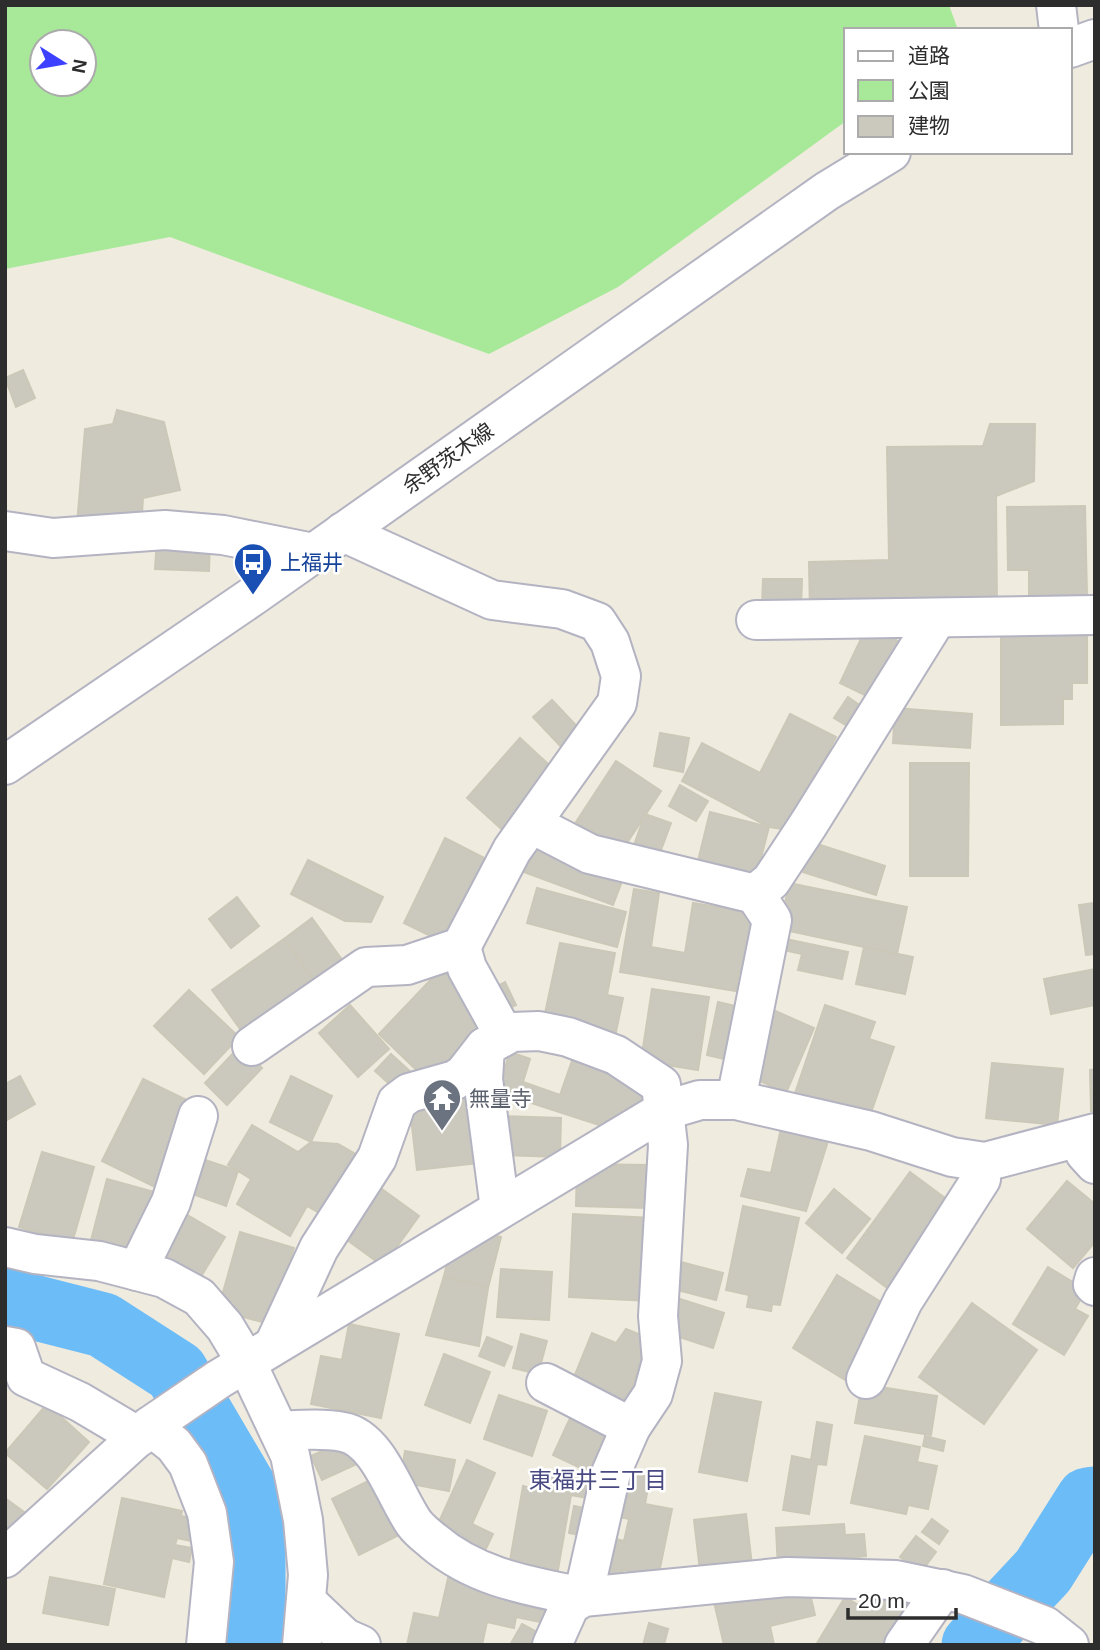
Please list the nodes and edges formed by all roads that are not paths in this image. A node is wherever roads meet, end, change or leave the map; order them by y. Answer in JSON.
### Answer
{"nodes":[{"id":1,"x":1056,"y":5,"type":"edge"},
{"id":2,"x":1059,"y":28,"type":"edge"},
{"id":3,"x":1095,"y":39,"type":"edge"},
{"id":4,"x":1072,"y":47,"type":"edge"},
{"id":5,"x":888,"y":154,"type":"edge"},
{"id":6,"x":5,"y":531,"type":"edge"},
{"id":7,"x":328,"y":543,"type":"junction"},
{"id":8,"x":1095,"y":615,"type":"edge"},
{"id":9,"x":937,"y":618,"type":"junction"},
{"id":10,"x":756,"y":620,"type":"dead end"},
{"id":11,"x":5,"y":765,"type":"edge"},
{"id":12,"x":532,"y":824,"type":"junction"},
{"id":13,"x":755,"y":894,"type":"junction"},
{"id":14,"x":461,"y":947,"type":"junction"},
{"id":15,"x":494,"y":1041,"type":"junction"},
{"id":16,"x":252,"y":1046,"type":"dead end"},
{"id":17,"x":736,"y":1100,"type":"junction"},
{"id":18,"x":663,"y":1111,"type":"junction"},
{"id":19,"x":198,"y":1116,"type":"dead end"},
{"id":20,"x":904,"y":1142,"type":"junction"},
{"id":21,"x":1092,"y":1150,"type":"edge"},
{"id":22,"x":981,"y":1179,"type":"junction"},
{"id":23,"x":500,"y":1209,"type":"junction"},
{"id":24,"x":5,"y":1229,"type":"edge"},
{"id":25,"x":5,"y":1247,"type":"edge"},
{"id":26,"x":99,"y":1261,"type":"junction"},
{"id":27,"x":138,"y":1271,"type":"junction"},
{"id":28,"x":1095,"y":1277,"type":"edge"},
{"id":29,"x":1095,"y":1286,"type":"edge"},
{"id":30,"x":5,"y":1346,"type":"edge"},
{"id":31,"x":246,"y":1362,"type":"junction"},
{"id":32,"x":866,"y":1379,"type":"dead end"},
{"id":33,"x":547,"y":1383,"type":"dead end"},
{"id":34,"x":631,"y":1427,"type":"junction"},
{"id":35,"x":279,"y":1431,"type":"junction"},
{"id":36,"x":145,"y":1432,"type":"junction"},
{"id":37,"x":5,"y":1558,"type":"edge"},
{"id":38,"x":953,"y":1592,"type":"junction"},
{"id":39,"x":583,"y":1597,"type":"junction"},
{"id":40,"x":306,"y":1601,"type":"junction"},
{"id":41,"x":1058,"y":1639,"type":"edge"},
{"id":42,"x":206,"y":1645,"type":"edge"},
{"id":43,"x":302,"y":1645,"type":"edge"},
{"id":44,"x":361,"y":1645,"type":"edge"},
{"id":45,"x":552,"y":1645,"type":"edge"},
{"id":46,"x":905,"y":1645,"type":"edge"}],
"edges":[{"from":1,"to":2,"type":"street"},
{"from":3,"to":4,"type":"street"},
{"from":5,"to":7,"type":"street","name":"余野茨木線"},
{"from":6,"to":7,"type":"street"},
{"from":7,"to":11,"type":"street","name":"余野茨木線"},
{"from":7,"to":12,"type":"street"},
{"from":8,"to":9,"type":"street"},
{"from":9,"to":10,"type":"street"},
{"from":9,"to":13,"type":"street"},
{"from":12,"to":13,"type":"street"},
{"from":12,"to":14,"type":"street"},
{"from":13,"to":17,"type":"street"},
{"from":14,"to":15,"type":"street"},
{"from":14,"to":16,"type":"street"},
{"from":15,"to":18,"type":"street"},
{"from":15,"to":23,"type":"street"},
{"from":15,"to":31,"type":"street"},
{"from":17,"to":18,"type":"street"},
{"from":17,"to":20,"type":"street"},
{"from":18,"to":23,"type":"street"},
{"from":18,"to":34,"type":"street"},
{"from":19,"to":27,"type":"street"},
{"from":20,"to":21,"type":"street"},
{"from":20,"to":22,"type":"street"},
{"from":21,"to":22,"type":"street"},
{"from":22,"to":32,"type":"street"},
{"from":23,"to":31,"type":"street"},
{"from":24,"to":26,"type":"street"},
{"from":25,"to":26,"type":"street"},
{"from":26,"to":27,"type":"street"},
{"from":27,"to":31,"type":"street"},
{"from":28,"to":29,"type":"street"},
{"from":30,"to":36,"type":"street"},
{"from":31,"to":35,"type":"street"},
{"from":31,"to":36,"type":"street"},
{"from":33,"to":34,"type":"street"},
{"from":34,"to":39,"type":"street"},
{"from":35,"to":39,"type":"street"},
{"from":35,"to":40,"type":"street"},
{"from":36,"to":37,"type":"street"},
{"from":36,"to":42,"type":"street"},
{"from":38,"to":39,"type":"street"},
{"from":38,"to":41,"type":"street"},
{"from":38,"to":46,"type":"street"},
{"from":39,"to":45,"type":"street"},
{"from":40,"to":43,"type":"street"},
{"from":40,"to":44,"type":"street"}]}
